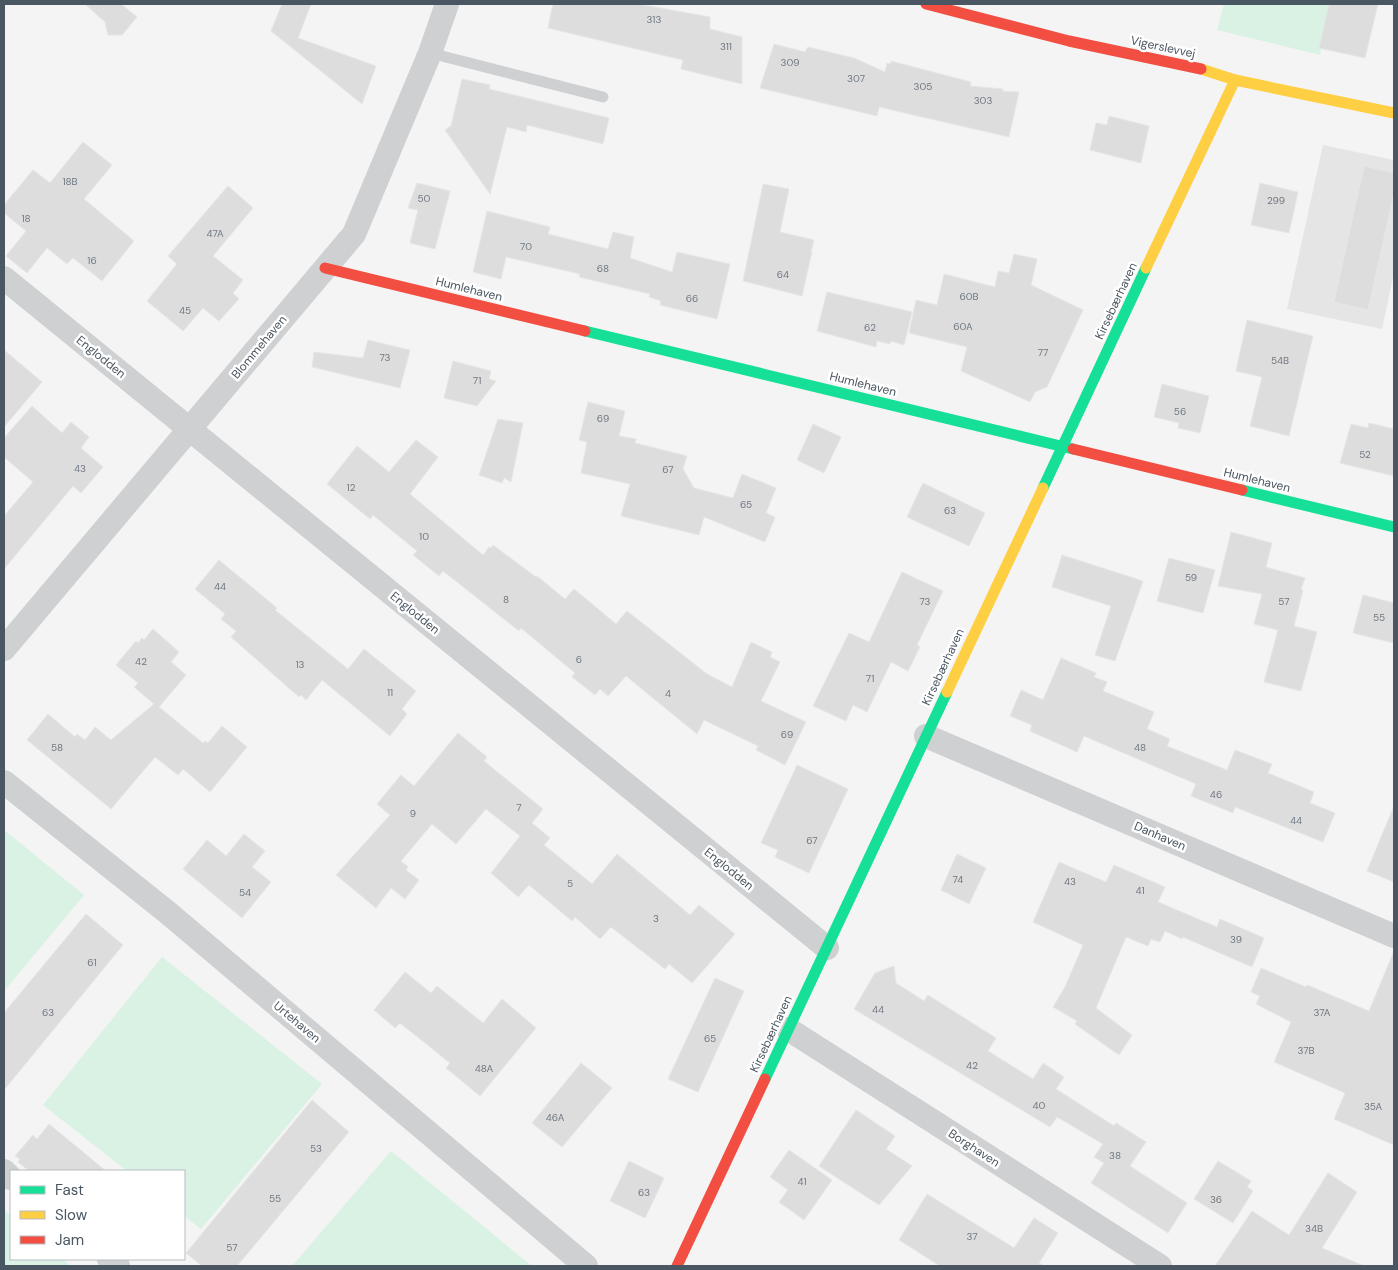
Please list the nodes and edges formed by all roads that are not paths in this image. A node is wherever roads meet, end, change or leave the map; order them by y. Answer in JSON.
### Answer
{"nodes":[{"id":1,"x":447,"y":4,"type":"edge"},
{"id":2,"x":926,"y":4,"type":"edge"},
{"id":3,"x":430,"y":53,"type":"junction"},
{"id":4,"x":1235,"y":80,"type":"junction"},
{"id":5,"x":603,"y":97,"type":"dead end"},
{"id":6,"x":1394,"y":113,"type":"edge"},
{"id":7,"x":325,"y":268,"type":"junction"},
{"id":8,"x":4,"y":278,"type":"edge"},
{"id":9,"x":190,"y":429,"type":"junction"},
{"id":10,"x":1062,"y":446,"type":"junction"},
{"id":11,"x":1394,"y":527,"type":"edge"},
{"id":12,"x":4,"y":649,"type":"edge"},
{"id":13,"x":926,"y":736,"type":"junction"},
{"id":14,"x":4,"y":782,"type":"edge"},
{"id":15,"x":1394,"y":936,"type":"edge"},
{"id":16,"x":827,"y":948,"type":"junction"},
{"id":17,"x":788,"y":1029,"type":"junction"},
{"id":18,"x":586,"y":1266,"type":"edge"},
{"id":19,"x":677,"y":1266,"type":"edge"},
{"id":20,"x":1160,"y":1266,"type":"edge"}],
"edges":[{"from":1,"to":3,"type":"street","name":"Blommehaven"},
{"from":2,"to":4,"type":"street","name":"Vigerslevvej"},
{"from":3,"to":5,"type":"lane"},
{"from":3,"to":7,"type":"street","name":"Blommehaven"},
{"from":4,"to":6,"type":"street","name":"Vigerslevvej"},
{"from":4,"to":10,"type":"street","name":"Kirsebærhaven"},
{"from":7,"to":9,"type":"street","name":"Blommehaven"},
{"from":7,"to":10,"type":"street","name":"Humlehaven"},
{"from":8,"to":9,"type":"street","name":"Englodden"},
{"from":9,"to":12,"type":"street","name":"Blommehaven"},
{"from":9,"to":16,"type":"street","name":"Englodden"},
{"from":10,"to":11,"type":"street","name":"Humlehaven"},
{"from":10,"to":13,"type":"street","name":"Kirsebærhaven"},
{"from":13,"to":15,"type":"street","name":"Danhaven"},
{"from":13,"to":16,"type":"street","name":"Kirsebærhaven"},
{"from":14,"to":18,"type":"street","name":"Urtehaven"},
{"from":16,"to":17,"type":"street","name":"Kirsebærhaven"},
{"from":17,"to":19,"type":"street","name":"Kirsebærhaven"},
{"from":17,"to":20,"type":"street","name":"Borghaven"}]}
